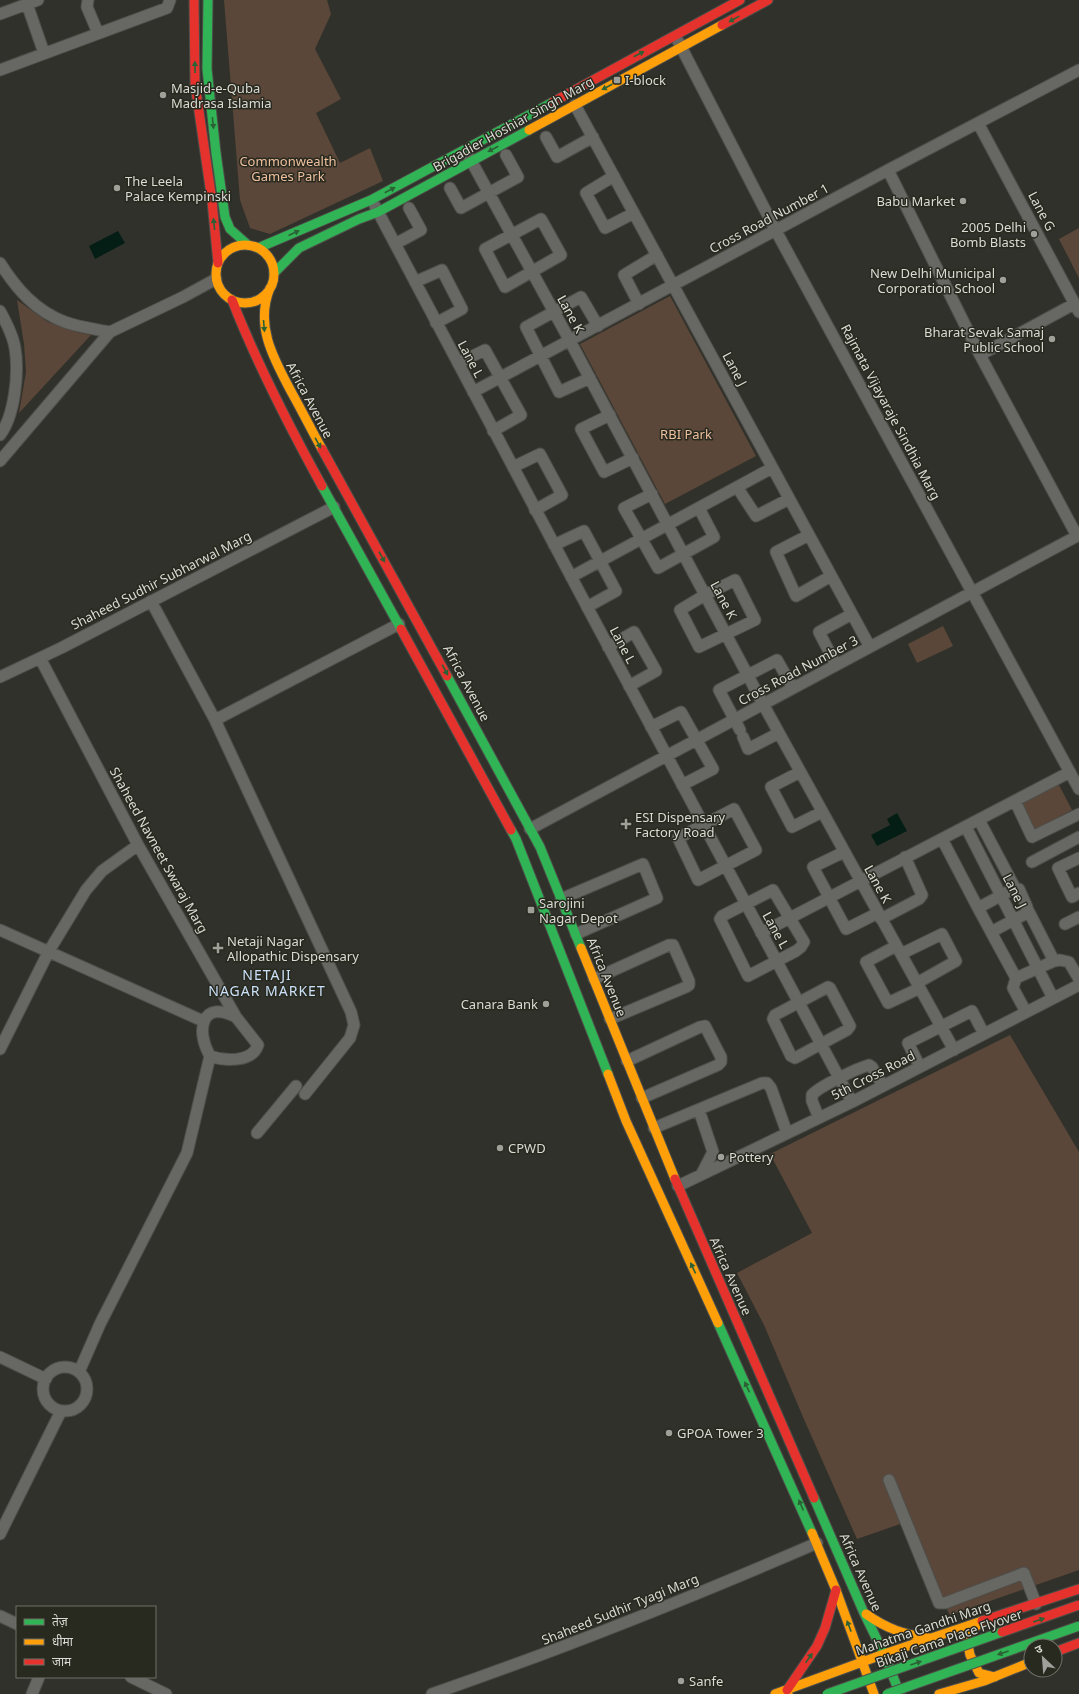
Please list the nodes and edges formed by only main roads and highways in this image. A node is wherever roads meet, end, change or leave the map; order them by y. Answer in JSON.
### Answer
{"nodes":[{"id":1,"x":194,"y":0,"type":"edge"},
{"id":2,"x":208,"y":0,"type":"edge"},
{"id":3,"x":740,"y":0,"type":"edge"},
{"id":4,"x":768,"y":0,"type":"edge"},
{"id":5,"x":248,"y":245,"type":"junction"},
{"id":6,"x":258,"y":248,"type":"junction"},
{"id":7,"x":218,"y":263,"type":"junction"},
{"id":8,"x":274,"y":273,"type":"junction"},
{"id":9,"x":270,"y":288,"type":"junction"},
{"id":10,"x":232,"y":300,"type":"junction"},
{"id":11,"x":1079,"y":1589,"type":"edge"},
{"id":12,"x":836,"y":1590,"type":"junction"},
{"id":13,"x":1079,"y":1606,"type":"edge"},
{"id":14,"x":864,"y":1614,"type":"junction"},
{"id":15,"x":981,"y":1622,"type":"junction"},
{"id":16,"x":1079,"y":1626,"type":"edge"},
{"id":17,"x":932,"y":1638,"type":"junction"},
{"id":18,"x":1079,"y":1643,"type":"edge"},
{"id":19,"x":1063,"y":1649,"type":"edge"},
{"id":20,"x":884,"y":1654,"type":"junction"},
{"id":21,"x":863,"y":1662,"type":"junction"},
{"id":22,"x":1023,"y":1665,"type":"edge"},
{"id":23,"x":995,"y":1677,"type":"junction"},
{"id":24,"x":984,"y":1681,"type":"junction"},
{"id":25,"x":787,"y":1692,"type":"edge"},
{"id":26,"x":775,"y":1694,"type":"edge"},
{"id":27,"x":827,"y":1694,"type":"edge"},
{"id":28,"x":874,"y":1694,"type":"edge"},
{"id":29,"x":887,"y":1694,"type":"edge"},
{"id":30,"x":900,"y":1694,"type":"edge"},
{"id":31,"x":939,"y":1694,"type":"edge"},
{"id":32,"x":972,"y":1694,"type":"edge"}],
"edges":[{"from":7,"to":1,"type":"main road","one_way":true},
{"from":2,"to":5,"type":"main road","one_way":true},
{"from":6,"to":3,"type":"main road","name":"Brigadier Hoshiar Singh Marg","one_way":true},
{"from":4,"to":8,"type":"main road","name":"Brigadier Hoshiar Singh Marg","one_way":true},
{"from":5,"to":6,"type":"main road"},
{"from":5,"to":7,"type":"main road"},
{"from":6,"to":8,"type":"main road"},
{"from":7,"to":10,"type":"main road"},
{"from":8,"to":9,"type":"main road"},
{"from":9,"to":10,"type":"main road"},
{"from":9,"to":14,"type":"main road","name":"Africa Avenue","one_way":true},
{"from":12,"to":10,"type":"main road","one_way":true},
{"from":11,"to":15,"type":"main road","name":"Mahatma Gandhi Marg"},
{"from":21,"to":12,"type":"main road","one_way":true},
{"from":25,"to":12,"type":"main road","one_way":true},
{"from":27,"to":13,"type":"main road","name":"Bikaji Cama Place Flyover","one_way":true,"bridge":true},
{"from":14,"to":17,"type":"main road"},
{"from":14,"to":20,"type":"main road","name":"Africa Avenue"},
{"from":15,"to":17,"type":"main road","name":"Mahatma Gandhi Marg"},
{"from":15,"to":23,"type":"main road"},
{"from":16,"to":29,"type":"main road","one_way":true,"bridge":true},
{"from":17,"to":20,"type":"main road","name":"Mahatma Gandhi Marg"},
{"from":18,"to":19,"type":"main road"},
{"from":20,"to":21,"type":"main road","name":"Mahatma Gandhi Marg"},
{"from":20,"to":30,"type":"main road","name":"Africa Avenue"},
{"from":21,"to":25,"type":"main road","name":"Mahatma Gandhi Marg"},
{"from":21,"to":28,"type":"main road"},
{"from":22,"to":23,"type":"main road"},
{"from":23,"to":24,"type":"main road"},
{"from":24,"to":31,"type":"main road"},
{"from":24,"to":32,"type":"main road"},
{"from":25,"to":26,"type":"main road","name":"Mahatma Gandhi Marg"}]}
